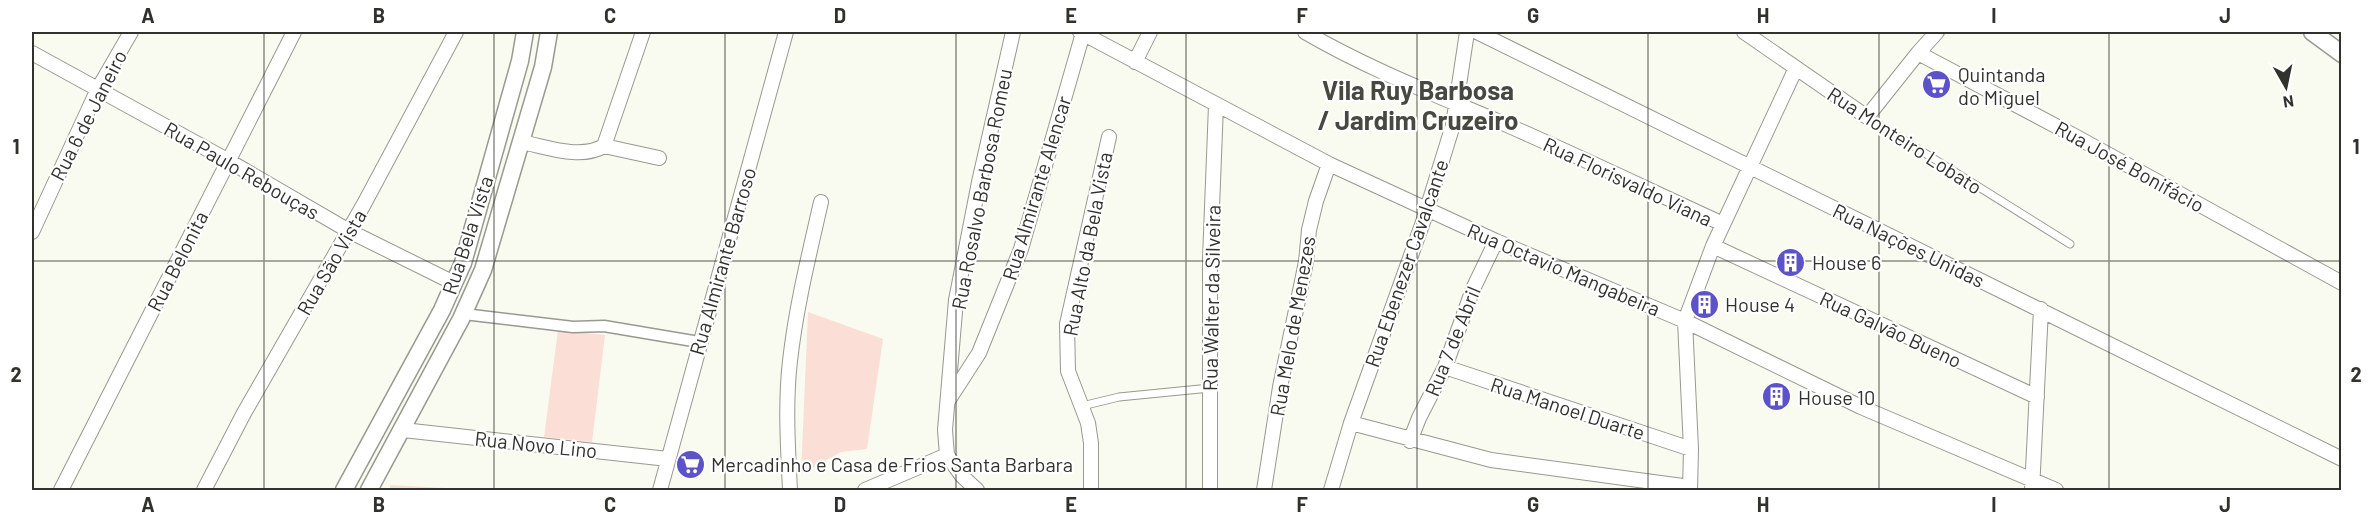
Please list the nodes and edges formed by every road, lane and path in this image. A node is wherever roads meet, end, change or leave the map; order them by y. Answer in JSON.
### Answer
{"nodes":[{"id":1,"x":131,"y":32,"type":"edge"},
{"id":2,"x":294,"y":32,"type":"edge"},
{"id":3,"x":456,"y":32,"type":"edge"},
{"id":4,"x":525,"y":32,"type":"edge"},
{"id":5,"x":549,"y":32,"type":"edge"},
{"id":6,"x":643,"y":32,"type":"edge"},
{"id":7,"x":786,"y":32,"type":"edge"},
{"id":8,"x":1013,"y":32,"type":"edge"},
{"id":9,"x":1082,"y":32,"type":"edge"},
{"id":10,"x":1150,"y":32,"type":"edge"},
{"id":11,"x":1305,"y":32,"type":"edge"},
{"id":12,"x":1467,"y":32,"type":"edge"},
{"id":13,"x":1477,"y":32,"type":"edge"},
{"id":14,"x":1744,"y":32,"type":"edge"},
{"id":15,"x":1937,"y":32,"type":"edge"},
{"id":16,"x":2312,"y":32,"type":"edge"},
{"id":17,"x":32,"y":53,"type":"edge"},
{"id":18,"x":1917,"y":53,"type":"junction"},
{"id":19,"x":2342,"y":54,"type":"edge"},
{"id":20,"x":1135,"y":62,"type":"junction"},
{"id":21,"x":1796,"y":68,"type":"junction"},
{"id":22,"x":98,"y":89,"type":"junction"},
{"id":23,"x":1456,"y":103,"type":"junction"},
{"id":24,"x":1216,"y":105,"type":"junction"},
{"id":25,"x":1867,"y":117,"type":"junction"},
{"id":26,"x":1109,"y":137,"type":"dead end"},
{"id":27,"x":521,"y":142,"type":"junction"},
{"id":28,"x":604,"y":146,"type":"junction"},
{"id":29,"x":659,"y":158,"type":"dead end"},
{"id":30,"x":227,"y":160,"type":"junction"},
{"id":31,"x":1329,"y":164,"type":"junction"},
{"id":32,"x":1750,"y":168,"type":"junction"},
{"id":33,"x":821,"y":202,"type":"dead end"},
{"id":34,"x":1427,"y":208,"type":"junction"},
{"id":35,"x":1723,"y":225,"type":"junction"},
{"id":36,"x":349,"y":231,"type":"junction"},
{"id":37,"x":32,"y":232,"type":"edge"},
{"id":38,"x":1496,"y":241,"type":"junction"},
{"id":39,"x":2070,"y":244,"type":"dead end"},
{"id":40,"x":1713,"y":246,"type":"junction"},
{"id":41,"x":454,"y":283,"type":"junction"},
{"id":42,"x":2342,"y":283,"type":"edge"},
{"id":43,"x":2040,"y":309,"type":"junction"},
{"id":44,"x":464,"y":314,"type":"junction"},
{"id":45,"x":1685,"y":321,"type":"junction"},
{"id":46,"x":699,"y":342,"type":"junction"},
{"id":47,"x":1445,"y":367,"type":"junction"},
{"id":48,"x":1210,"y":388,"type":"junction"},
{"id":49,"x":2037,"y":397,"type":"junction"},
{"id":50,"x":947,"y":402,"type":"junction"},
{"id":51,"x":1082,"y":406,"type":"junction"},
{"id":52,"x":1351,"y":423,"type":"junction"},
{"id":53,"x":403,"y":430,"type":"junction"},
{"id":54,"x":1410,"y":441,"type":"junction"},
{"id":55,"x":1691,"y":449,"type":"junction"},
{"id":56,"x":947,"y":454,"type":"junction"},
{"id":57,"x":668,"y":459,"type":"junction"},
{"id":58,"x":2342,"y":459,"type":"edge"},
{"id":59,"x":2032,"y":486,"type":"edge"},
{"id":60,"x":1690,"y":489,"type":"edge"},
{"id":61,"x":61,"y":490,"type":"edge"},
{"id":62,"x":204,"y":490,"type":"edge"},
{"id":63,"x":344,"y":490,"type":"edge"},
{"id":64,"x":369,"y":490,"type":"edge"},
{"id":65,"x":660,"y":490,"type":"edge"},
{"id":66,"x":790,"y":490,"type":"edge"},
{"id":67,"x":865,"y":490,"type":"edge"},
{"id":68,"x":977,"y":490,"type":"edge"},
{"id":69,"x":1091,"y":490,"type":"edge"},
{"id":70,"x":1210,"y":490,"type":"edge"},
{"id":71,"x":1264,"y":490,"type":"edge"},
{"id":72,"x":1331,"y":490,"type":"edge"},
{"id":73,"x":2056,"y":490,"type":"edge"}],
"edges":[{"from":1,"to":22,"type":"street","name":"Rua 6 de Janeiro"},
{"from":2,"to":30,"type":"street","name":"Rua Belonita"},
{"from":3,"to":36,"type":"street","name":"Rua São Vista"},
{"from":4,"to":41,"type":"street","name":"Rua Bela Vista"},
{"from":5,"to":27,"type":"street","name":"Rua Bela Vista"},
{"from":6,"to":28,"type":"street"},
{"from":7,"to":46,"type":"street","name":"Rua Almirante Barroso"},
{"from":8,"to":50,"type":"street","name":"Rua Rosalvo Barbosa Romeu"},
{"from":9,"to":20,"type":"street","name":"Rua Octavio Mangabeira"},
{"from":9,"to":50,"type":"street","name":"Rua Almirante Alencar"},
{"from":10,"to":20,"type":"street"},
{"from":11,"to":23,"type":"street","name":"Rua Florisvaldo Viana"},
{"from":12,"to":23,"type":"street","name":"Rua Ebenezer Cavalcante"},
{"from":13,"to":32,"type":"street","name":"Rua Nações Unidas"},
{"from":14,"to":21,"type":"street","name":"Rua Monteiro Lobato"},
{"from":15,"to":18,"type":"street"},
{"from":16,"to":19,"type":"street"},
{"from":17,"to":22,"type":"street","name":"Rua Paulo Rebouças"},
{"from":18,"to":25,"type":"street"},
{"from":18,"to":42,"type":"street","name":"Rua José Bonifácio"},
{"from":20,"to":24,"type":"street","name":"Rua Octavio Mangabeira"},
{"from":21,"to":25,"type":"street","name":"Rua Monteiro Lobato"},
{"from":21,"to":32,"type":"street"},
{"from":22,"to":30,"type":"street","name":"Rua Paulo Rebouças"},
{"from":22,"to":37,"type":"street","name":"Rua 6 de Janeiro"},
{"from":23,"to":34,"type":"street","name":"Rua Ebenezer Cavalcante"},
{"from":23,"to":35,"type":"street","name":"Rua Florisvaldo Viana"},
{"from":24,"to":31,"type":"street","name":"Rua Octavio Mangabeira"},
{"from":24,"to":48,"type":"street","name":"Rua Walter da Silveira"},
{"from":25,"to":39,"type":"lane","name":"Rua Monteiro Lobato"},
{"from":26,"to":51,"type":"street","name":"Rua Alto da Bela Vista"},
{"from":27,"to":28,"type":"street"},
{"from":27,"to":44,"type":"street","name":"Rua Bela Vista"},
{"from":28,"to":29,"type":"street"},
{"from":30,"to":36,"type":"street","name":"Rua Paulo Rebouças"},
{"from":30,"to":61,"type":"street","name":"Rua Belonita"},
{"from":31,"to":34,"type":"street","name":"Rua Octavio Mangabeira"},
{"from":31,"to":71,"type":"street","name":"Rua Melo de Menezes"},
{"from":32,"to":35,"type":"street"},
{"from":32,"to":43,"type":"street","name":"Rua Nações Unidas"},
{"from":33,"to":66,"type":"street"},
{"from":34,"to":38,"type":"street","name":"Rua Octavio Mangabeira"},
{"from":34,"to":52,"type":"street","name":"Rua Ebenezer Cavalcante"},
{"from":35,"to":40,"type":"street"},
{"from":36,"to":41,"type":"street","name":"Rua Paulo Rebouças"},
{"from":36,"to":62,"type":"street","name":"Rua São Vista"},
{"from":38,"to":45,"type":"street","name":"Rua Octavio Mangabeira"},
{"from":38,"to":47,"type":"street","name":"Rua 7 de Abril"},
{"from":40,"to":45,"type":"street"},
{"from":40,"to":49,"type":"street","name":"Rua Galvão Bueno"},
{"from":41,"to":63,"type":"street","name":"Rua Bela Vista"},
{"from":43,"to":49,"type":"street"},
{"from":43,"to":58,"type":"street","name":"Rua Nações Unidas"},
{"from":44,"to":46,"type":"street"},
{"from":44,"to":53,"type":"street","name":"Rua Bela Vista"},
{"from":45,"to":55,"type":"street"},
{"from":45,"to":59,"type":"street","name":"Rua Octavio Mangabeira"},
{"from":46,"to":57,"type":"street","name":"Rua Almirante Barroso"},
{"from":47,"to":54,"type":"street","name":"Rua 7 de Abril"},
{"from":47,"to":55,"type":"street","name":"Rua Manoel Duarte"},
{"from":48,"to":51,"type":"lane"},
{"from":48,"to":70,"type":"street","name":"Rua Walter da Silveira"},
{"from":49,"to":59,"type":"street"},
{"from":50,"to":56,"type":"street","name":"Rua Rosalvo Barbosa Romeu"},
{"from":51,"to":69,"type":"street","name":"Rua Alto da Bela Vista"},
{"from":52,"to":54,"type":"street"},
{"from":52,"to":72,"type":"street","name":"Rua Ebenezer Cavalcante"},
{"from":53,"to":57,"type":"street","name":"Rua Novo Lino"},
{"from":53,"to":64,"type":"street","name":"Rua Bela Vista"},
{"from":54,"to":60,"type":"street"},
{"from":55,"to":60,"type":"street"},
{"from":56,"to":67,"type":"street"},
{"from":56,"to":68,"type":"street"},
{"from":57,"to":65,"type":"street","name":"Rua Almirante Barroso"},
{"from":59,"to":73,"type":"street","name":"Rua Octavio Mangabeira"}]}
